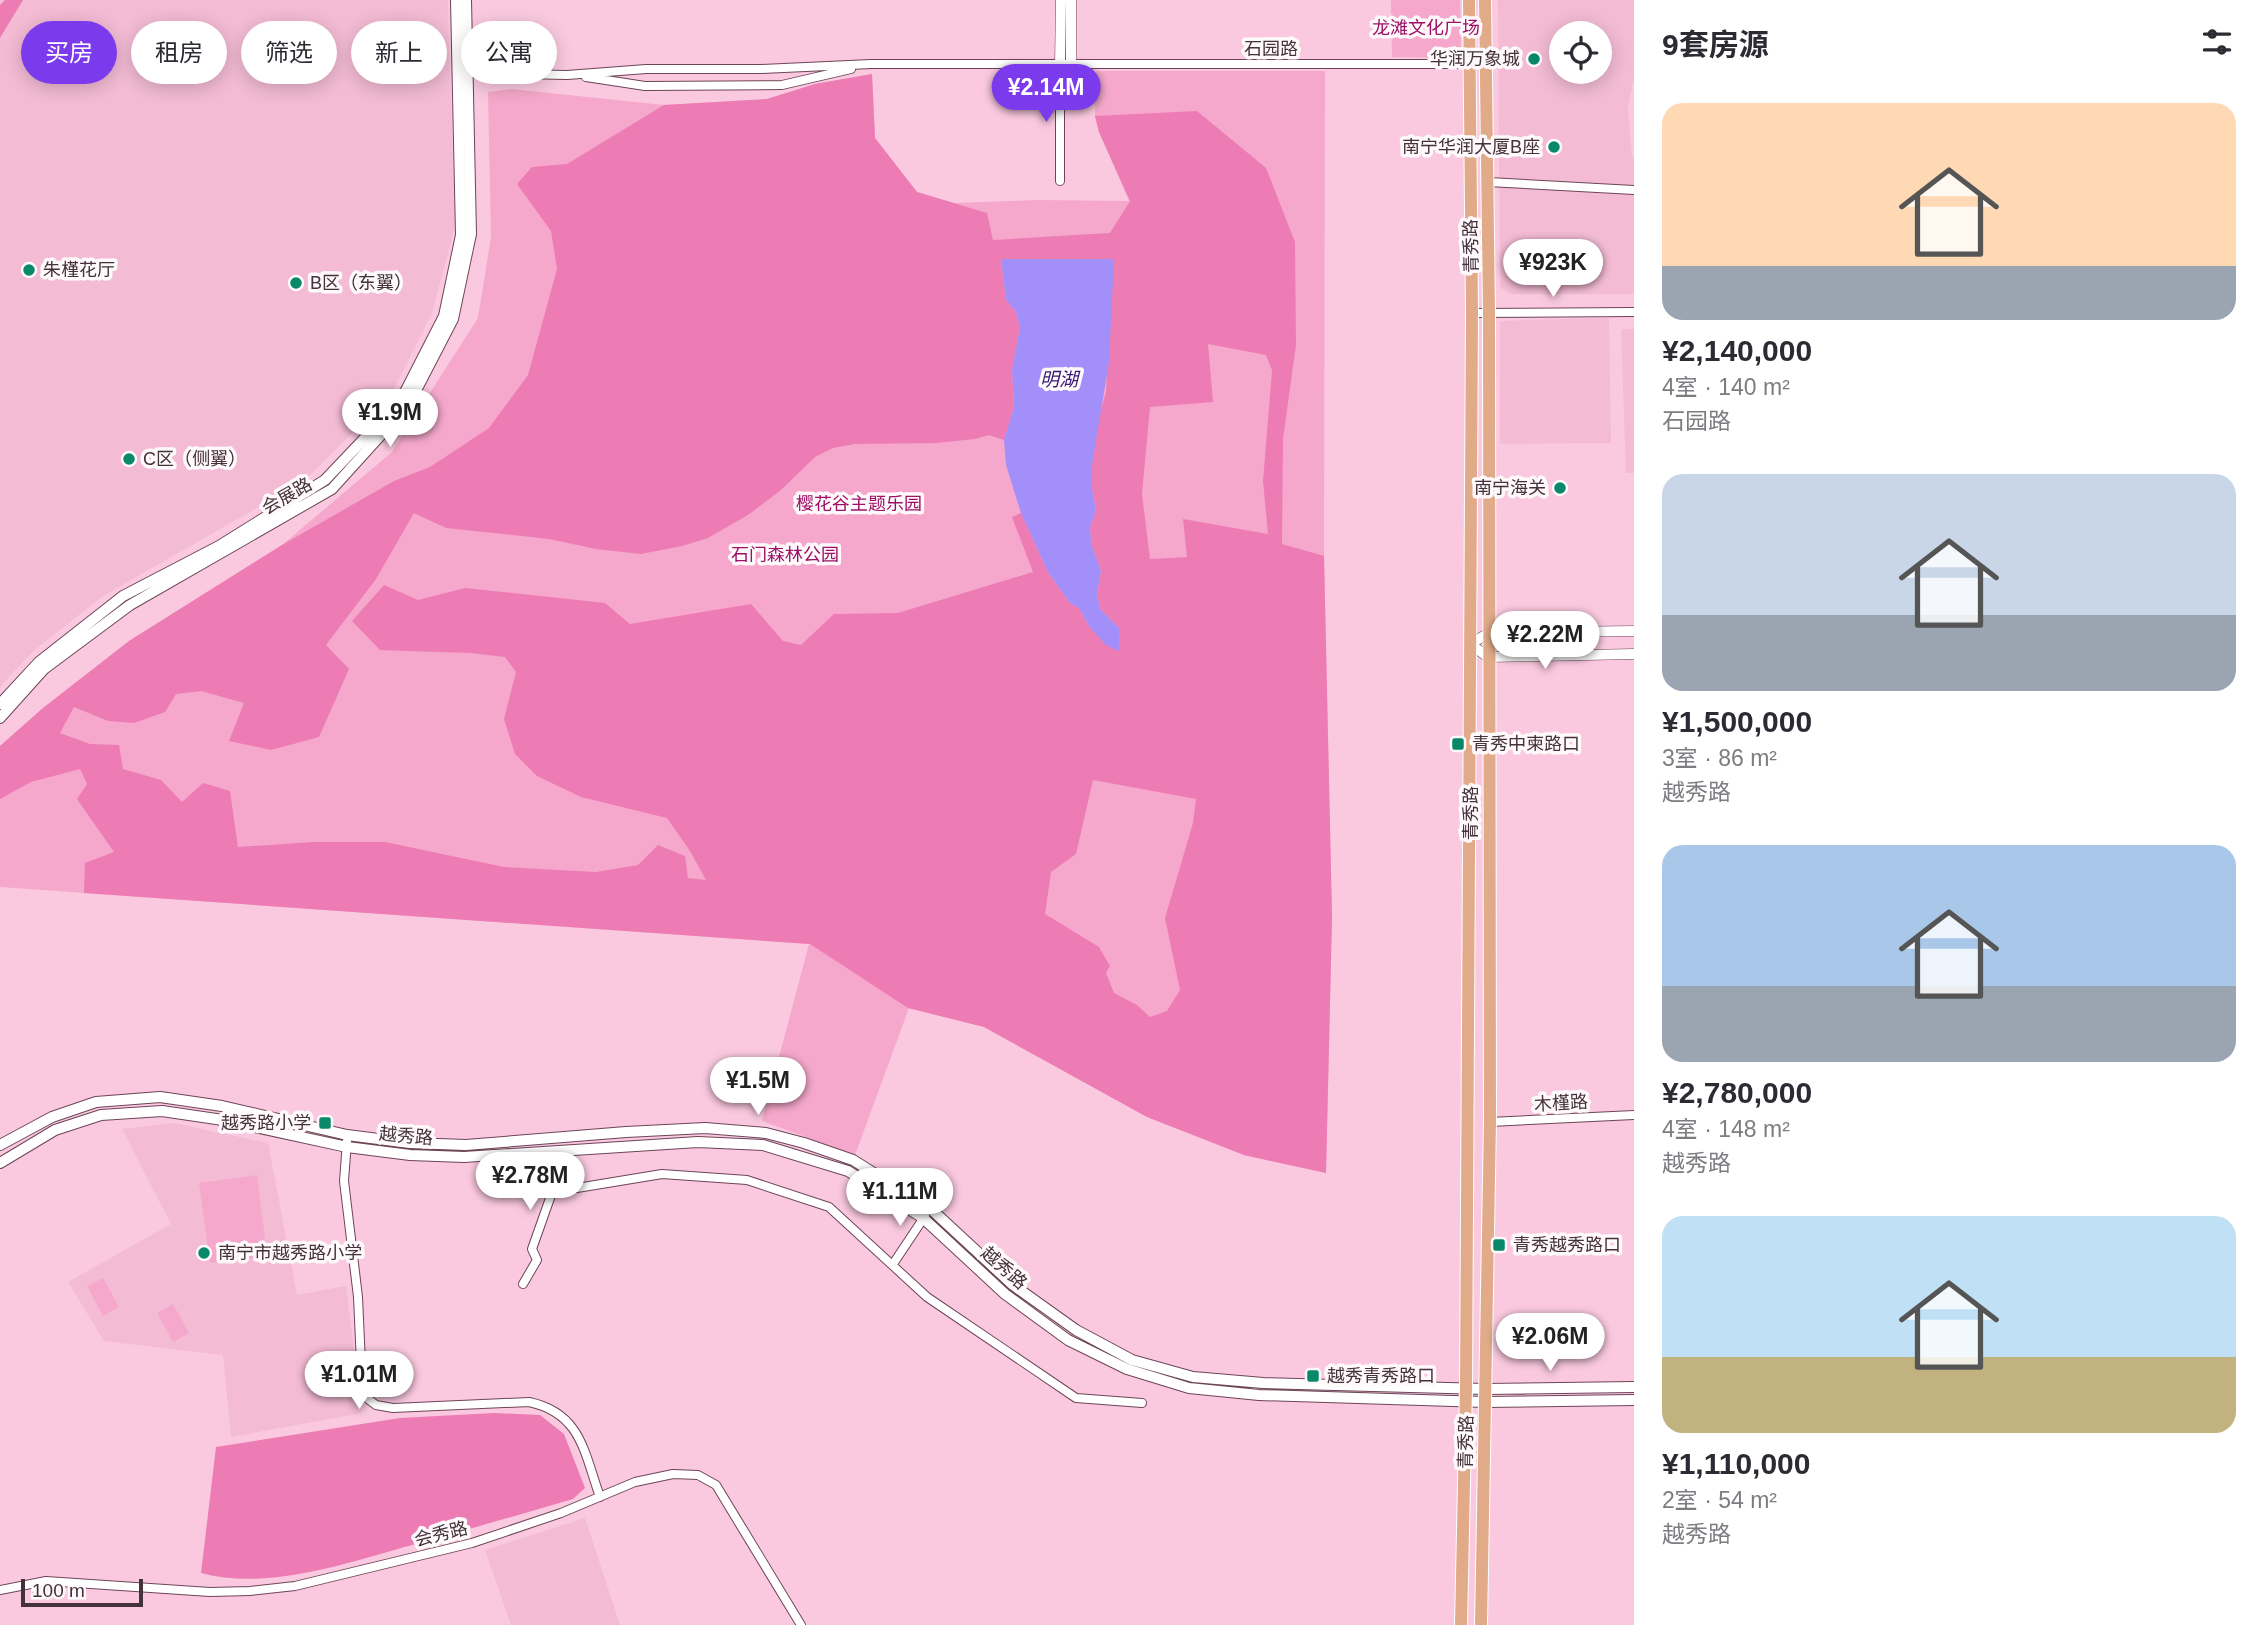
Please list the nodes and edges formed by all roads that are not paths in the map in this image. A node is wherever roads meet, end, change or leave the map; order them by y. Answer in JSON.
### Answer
{"nodes":[{"id":1,"x":456,"y":0,"type":"edge"},
{"id":2,"x":466,"y":0,"type":"edge"},
{"id":3,"x":1061,"y":0,"type":"edge"},
{"id":4,"x":1071,"y":0,"type":"edge"},
{"id":5,"x":1469,"y":0,"type":"edge"},
{"id":6,"x":1485,"y":0,"type":"edge"},
{"id":7,"x":466,"y":21,"type":"edge"},
{"id":8,"x":871,"y":64,"type":"junction"},
{"id":9,"x":1471,"y":64,"type":"junction"},
{"id":10,"x":1066,"y":66,"type":"junction"},
{"id":11,"x":557,"y":75,"type":"edge"},
{"id":12,"x":567,"y":75,"type":"junction"},
{"id":13,"x":467,"y":84,"type":"edge"},
{"id":14,"x":1060,"y":181,"type":"dead end"},
{"id":15,"x":1488,"y":182,"type":"junction"},
{"id":16,"x":1634,"y":190,"type":"edge"},
{"id":17,"x":1634,"y":312,"type":"edge"},
{"id":18,"x":1472,"y":313,"type":"junction"},
{"id":19,"x":1489,"y":313,"type":"junction"},
{"id":20,"x":1634,"y":631,"type":"edge"},
{"id":21,"x":1489,"y":633,"type":"junction"},
{"id":22,"x":1471,"y":644,"type":"junction"},
{"id":23,"x":1634,"y":654,"type":"edge"},
{"id":24,"x":1488,"y":657,"type":"junction"},
{"id":25,"x":0,"y":704,"type":"edge"},
{"id":26,"x":0,"y":718,"type":"edge"},
{"id":27,"x":1634,"y":1115,"type":"edge"},
{"id":28,"x":1490,"y":1122,"type":"junction"},
{"id":29,"x":347,"y":1135,"type":"junction"},
{"id":30,"x":0,"y":1145,"type":"edge"},
{"id":31,"x":346,"y":1147,"type":"junction"},
{"id":32,"x":567,"y":1150,"type":"junction"},
{"id":33,"x":0,"y":1163,"type":"edge"},
{"id":34,"x":577,"y":1188,"type":"dead end"},
{"id":35,"x":931,"y":1209,"type":"junction"},
{"id":36,"x":923,"y":1218,"type":"junction"},
{"id":37,"x":893,"y":1264,"type":"junction"},
{"id":38,"x":523,"y":1284,"type":"dead end"},
{"id":39,"x":1634,"y":1387,"type":"edge"},
{"id":40,"x":1466,"y":1395,"type":"junction"},
{"id":41,"x":1485,"y":1396,"type":"junction"},
{"id":42,"x":1634,"y":1400,"type":"edge"},
{"id":43,"x":1142,"y":1403,"type":"dead end"},
{"id":44,"x":600,"y":1497,"type":"junction"},
{"id":45,"x":0,"y":1590,"type":"edge"},
{"id":46,"x":801,"y":1625,"type":"edge"},
{"id":47,"x":1461,"y":1625,"type":"edge"},
{"id":48,"x":1481,"y":1625,"type":"edge"}],
"edges":[{"from":1,"to":25,"type":"main road","name":"会展路"},
{"from":2,"to":7,"type":"main road","name":"会展路"},
{"from":3,"to":10,"type":"street"},
{"from":4,"to":10,"type":"street"},
{"from":5,"to":9,"type":"main road","name":"青秀路"},
{"from":6,"to":15,"type":"main road","name":"青秀路"},
{"from":8,"to":10,"type":"street","name":"石园路"},
{"from":8,"to":12,"type":"street","name":"石园路"},
{"from":8,"to":12,"type":"street","name":"石园路"},
{"from":9,"to":10,"type":"street","name":"石园路"},
{"from":9,"to":18,"type":"main road","name":"青秀路"},
{"from":10,"to":14,"type":"street"},
{"from":11,"to":12,"type":"street","name":"石园路"},
{"from":13,"to":26,"type":"main road","name":"会展路"},
{"from":15,"to":16,"type":"street"},
{"from":15,"to":19,"type":"main road","name":"青秀路"},
{"from":17,"to":19,"type":"street"},
{"from":18,"to":19,"type":"street"},
{"from":18,"to":22,"type":"main road","name":"青秀路"},
{"from":19,"to":21,"type":"main road","name":"青秀路"},
{"from":20,"to":21,"type":"street"},
{"from":21,"to":22,"type":"street"},
{"from":21,"to":24,"type":"main road","name":"青秀路"},
{"from":22,"to":24,"type":"street"},
{"from":22,"to":40,"type":"main road","name":"青秀路"},
{"from":23,"to":24,"type":"street"},
{"from":24,"to":28,"type":"main road","name":"青秀路"},
{"from":27,"to":28,"type":"street","name":"木槿路"},
{"from":28,"to":41,"type":"main road","name":"青秀路"},
{"from":29,"to":30,"type":"main road","name":"越秀路"},
{"from":29,"to":31,"type":"street"},
{"from":29,"to":35,"type":"main road","name":"越秀路"},
{"from":31,"to":32,"type":"main road","name":"越秀路"},
{"from":31,"to":33,"type":"main road","name":"越秀路"},
{"from":31,"to":44,"type":"street"},
{"from":32,"to":36,"type":"main road","name":"越秀路"},
{"from":32,"to":38,"type":"street"},
{"from":34,"to":37,"type":"street"},
{"from":35,"to":36,"type":"street"},
{"from":35,"to":40,"type":"main road","name":"越秀路"},
{"from":36,"to":37,"type":"street"},
{"from":36,"to":40,"type":"main road","name":"越秀路"},
{"from":37,"to":43,"type":"street"},
{"from":39,"to":41,"type":"main road"},
{"from":40,"to":41,"type":"main road"},
{"from":40,"to":47,"type":"main road","name":"青秀路"},
{"from":41,"to":42,"type":"main road"},
{"from":41,"to":48,"type":"main road","name":"青秀路"},
{"from":44,"to":45,"type":"street","name":"会秀路"},
{"from":44,"to":46,"type":"street","name":"会秀路"}]}
